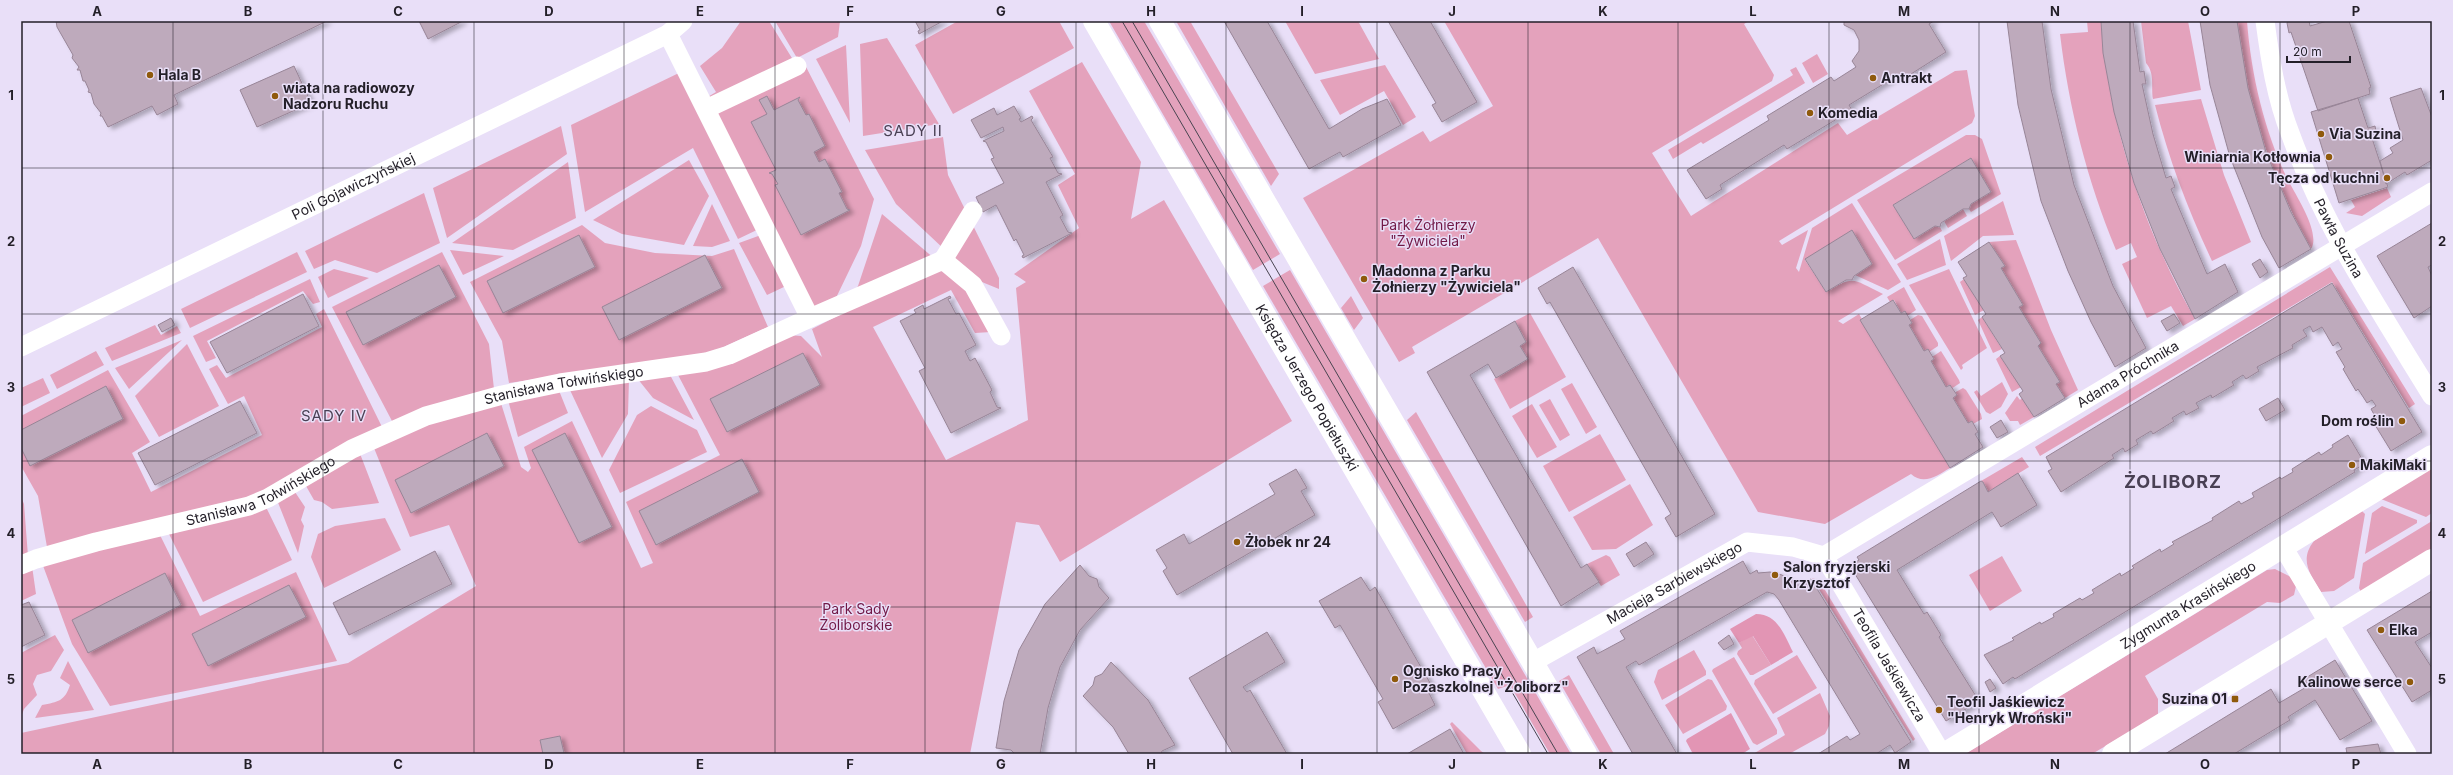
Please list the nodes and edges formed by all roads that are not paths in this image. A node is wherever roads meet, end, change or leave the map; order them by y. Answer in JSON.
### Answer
{"nodes":[{"id":1,"x":682,"y":21,"type":"edge"},
{"id":2,"x":1094,"y":21,"type":"edge"},
{"id":3,"x":1160,"y":21,"type":"edge"},
{"id":4,"x":2265,"y":21,"type":"edge"},
{"id":5,"x":668,"y":34,"type":"junction"},
{"id":6,"x":797,"y":66,"type":"dead end"},
{"id":7,"x":706,"y":109,"type":"junction"},
{"id":8,"x":2432,"y":192,"type":"edge"},
{"id":9,"x":972,"y":211,"type":"dead end"},
{"id":10,"x":2342,"y":247,"type":"junction"},
{"id":11,"x":943,"y":260,"type":"junction"},
{"id":12,"x":810,"y":318,"type":"junction"},
{"id":13,"x":1001,"y":336,"type":"dead end"},
{"id":14,"x":21,"y":347,"type":"edge"},
{"id":15,"x":2432,"y":396,"type":"edge"},
{"id":16,"x":2432,"y":456,"type":"edge"},
{"id":17,"x":2283,"y":547,"type":"junction"},
{"id":18,"x":1824,"y":556,"type":"junction"},
{"id":19,"x":2432,"y":560,"type":"edge"},
{"id":20,"x":21,"y":565,"type":"edge"},
{"id":21,"x":2329,"y":623,"type":"junction"},
{"id":22,"x":1533,"y":662,"type":"junction"},
{"id":23,"x":1520,"y":754,"type":"edge"},
{"id":24,"x":1586,"y":754,"type":"edge"},
{"id":25,"x":1943,"y":754,"type":"edge"},
{"id":26,"x":2112,"y":754,"type":"edge"},
{"id":27,"x":2407,"y":754,"type":"edge"}],
"edges":[{"from":1,"to":5,"type":"street","name":"Poli Gojawiczyńskiej"},
{"from":2,"to":23,"type":"main road","name":"Księdza Jerzego Popiełuszki"},
{"from":3,"to":22,"type":"main road"},
{"from":4,"to":10,"type":"street","name":"Pawła Suzina"},
{"from":5,"to":7,"type":"street"},
{"from":5,"to":14,"type":"street","name":"Poli Gojawiczyńskiej"},
{"from":6,"to":7,"type":"street"},
{"from":7,"to":12,"type":"street"},
{"from":8,"to":10,"type":"street","name":"Adama Próchnika"},
{"from":9,"to":11,"type":"street"},
{"from":10,"to":15,"type":"street","name":"Pawła Suzina"},
{"from":10,"to":18,"type":"street","name":"Adama Próchnika"},
{"from":11,"to":12,"type":"street","name":"Stanisława Tołwińskiego"},
{"from":11,"to":13,"type":"street"},
{"from":12,"to":20,"type":"street","name":"Stanisława Tołwińskiego"},
{"from":16,"to":17,"type":"main road","name":"Zygmunta Krasińskiego"},
{"from":17,"to":21,"type":"street"},
{"from":17,"to":25,"type":"main road","name":"Zygmunta Krasińskiego"},
{"from":18,"to":22,"type":"street","name":"Macieja Sarbiewskiego"},
{"from":18,"to":25,"type":"street","name":"Teofila Jaśkiewicza"},
{"from":19,"to":21,"type":"main road"},
{"from":21,"to":26,"type":"main road"},
{"from":21,"to":27,"type":"street"},
{"from":22,"to":24,"type":"main road"}]}
